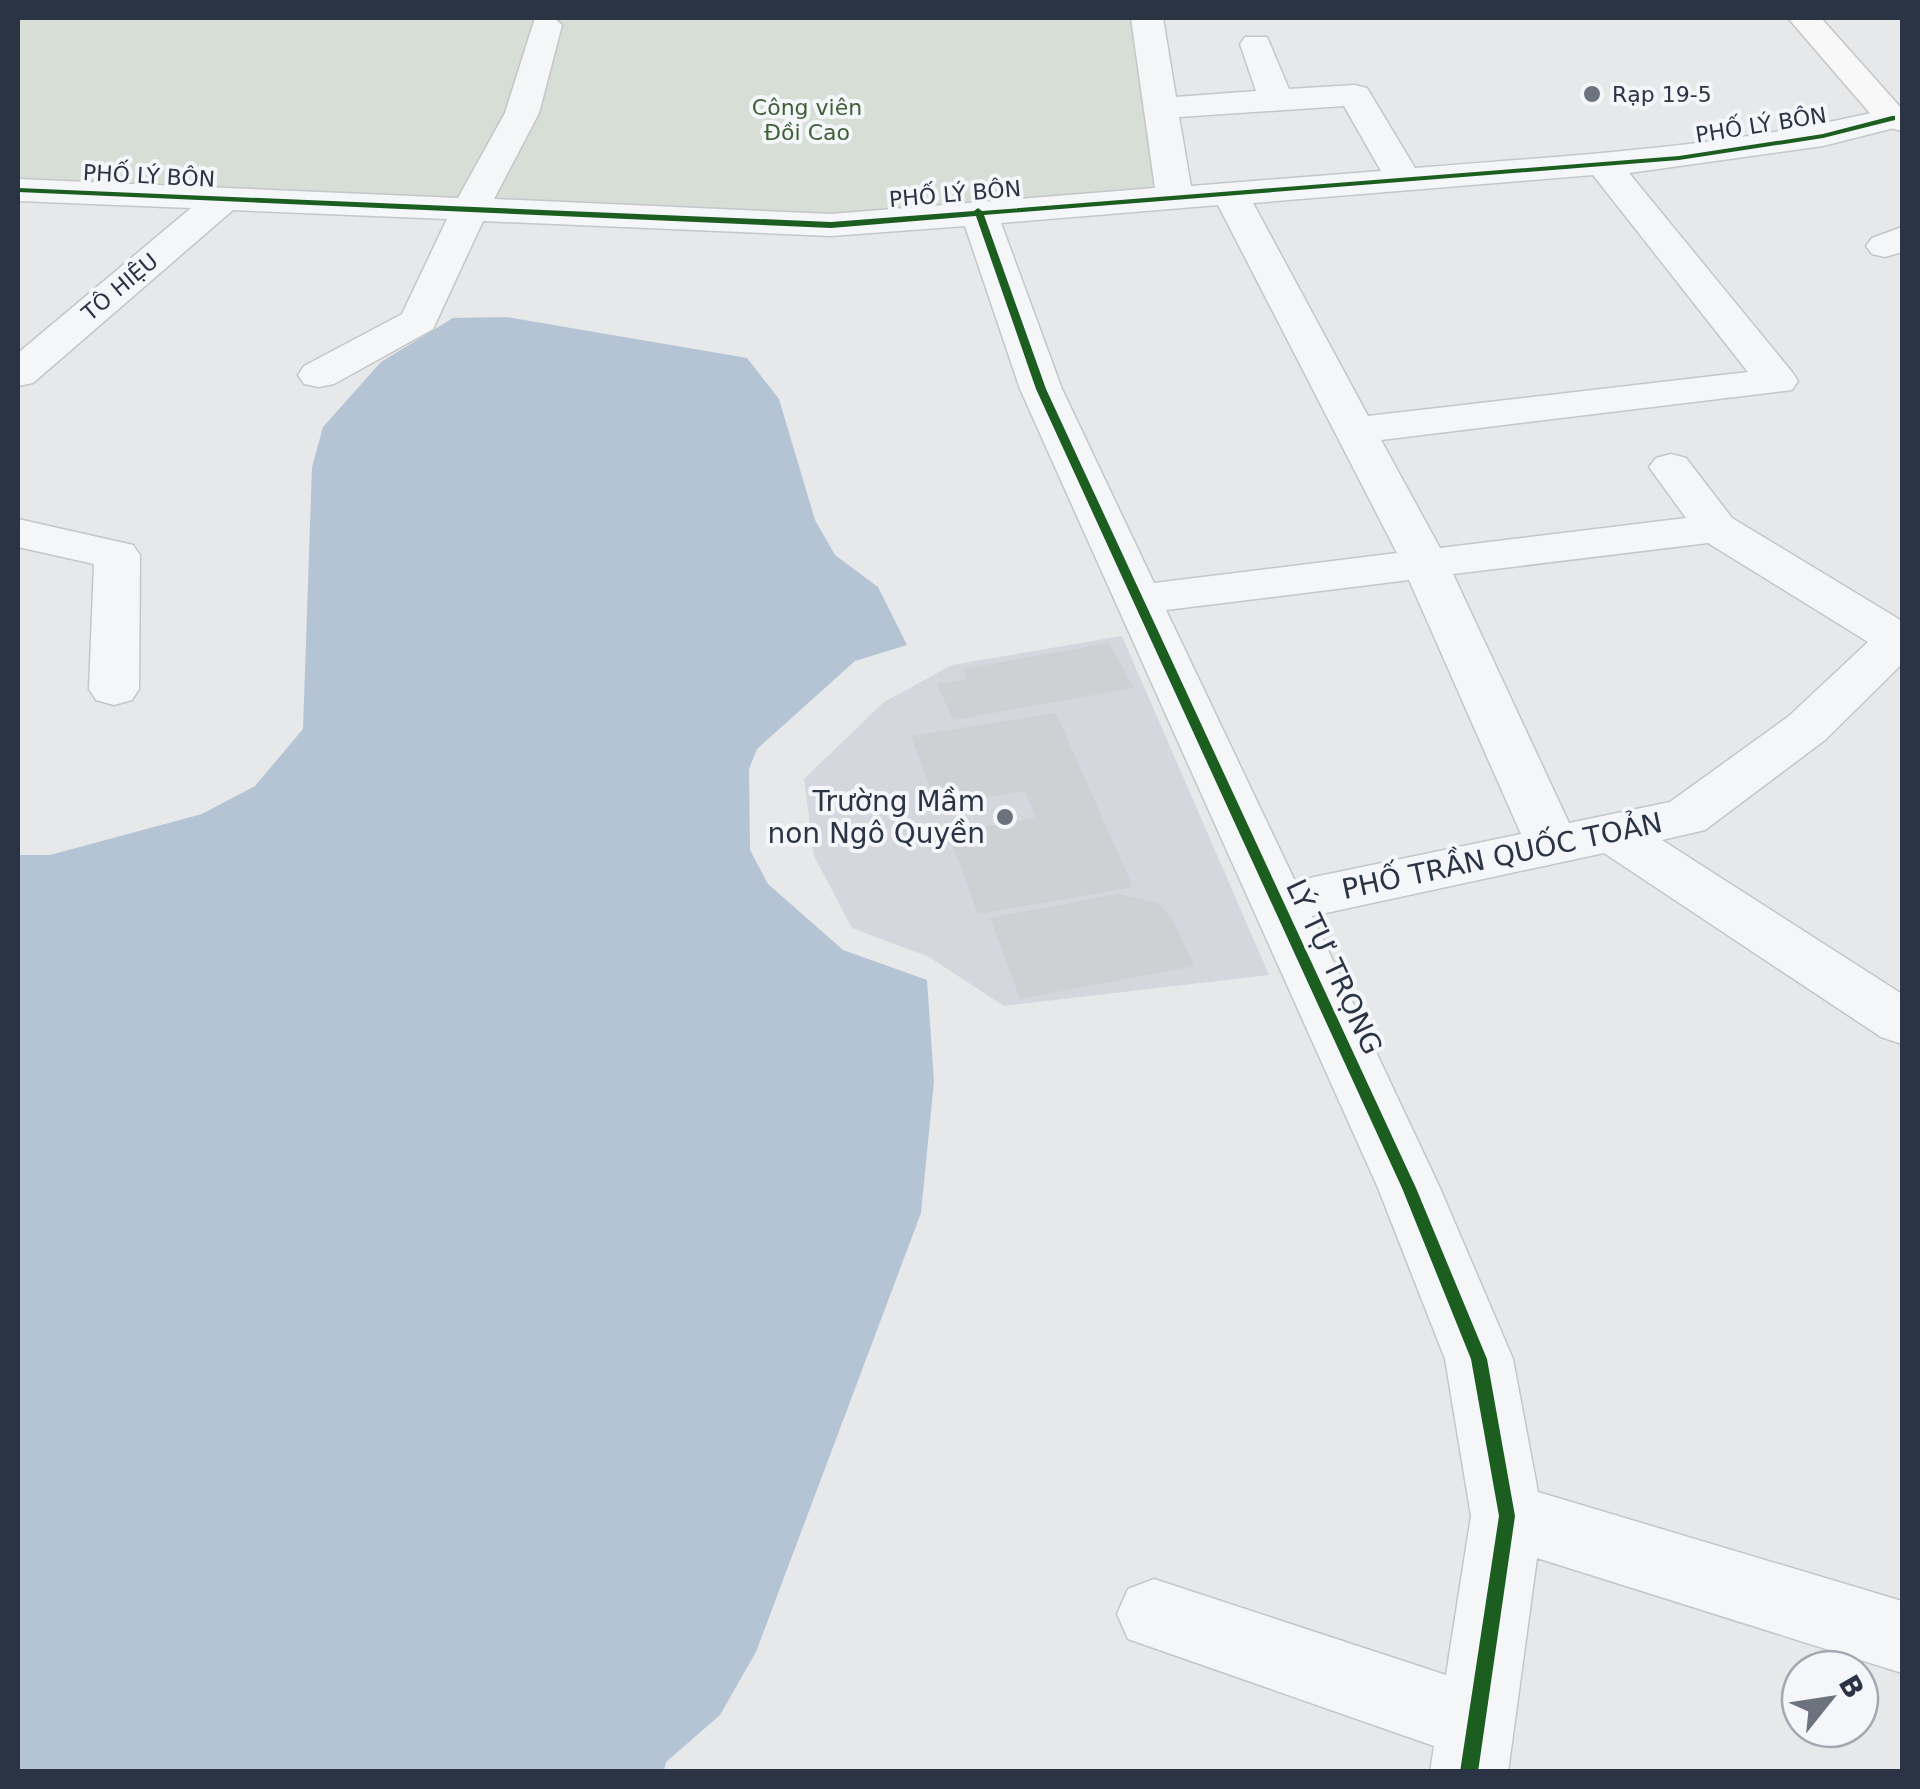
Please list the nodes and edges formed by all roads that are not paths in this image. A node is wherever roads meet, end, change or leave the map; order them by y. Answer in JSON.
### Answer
{"nodes":[{"id":1,"x":1147,"y":18,"type":"edge"},
{"id":2,"x":1804,"y":18,"type":"edge"},
{"id":3,"x":546,"y":25,"type":"dead end"},
{"id":4,"x":1256,"y":44,"type":"dead end"},
{"id":5,"x":1276,"y":100,"type":"junction"},
{"id":6,"x":1160,"y":108,"type":"junction"},
{"id":7,"x":1897,"y":120,"type":"edge"},
{"id":8,"x":1602,"y":164,"type":"junction"},
{"id":9,"x":1404,"y":179,"type":"junction"},
{"id":10,"x":18,"y":190,"type":"edge"},
{"id":11,"x":1229,"y":192,"type":"junction"},
{"id":12,"x":1174,"y":196,"type":"junction"},
{"id":13,"x":223,"y":200,"type":"junction"},
{"id":14,"x":470,"y":211,"type":"junction"},
{"id":15,"x":978,"y":212,"type":"junction"},
{"id":16,"x":18,"y":374,"type":"edge"},
{"id":17,"x":319,"y":376,"type":"dead end"},
{"id":18,"x":1354,"y":430,"type":"junction"},
{"id":19,"x":1671,"y":467,"type":"dead end"},
{"id":20,"x":1716,"y":528,"type":"junction"},
{"id":21,"x":18,"y":533,"type":"edge"},
{"id":22,"x":1425,"y":564,"type":"junction"},
{"id":23,"x":1137,"y":599,"type":"junction"},
{"id":24,"x":1901,"y":640,"type":"edge"},
{"id":25,"x":114,"y":689,"type":"dead end"},
{"id":26,"x":1612,"y":833,"type":"junction"},
{"id":27,"x":1553,"y":846,"type":"junction"},
{"id":28,"x":1277,"y":904,"type":"junction"},
{"id":29,"x":1902,"y":1022,"type":"edge"},
{"id":30,"x":1507,"y":1516,"type":"junction"},
{"id":31,"x":1154,"y":1614,"type":"dead end"},
{"id":32,"x":1902,"y":1637,"type":"edge"},
{"id":33,"x":1472,"y":1748,"type":"edge"}],
"edges":[{"from":1,"to":6,"type":"street"},
{"from":2,"to":7,"type":"street"},
{"from":3,"to":14,"type":"street"},
{"from":4,"to":5,"type":"street"},
{"from":5,"to":6,"type":"street"},
{"from":5,"to":9,"type":"street"},
{"from":6,"to":12,"type":"street"},
{"from":7,"to":8,"type":"street","name":"PHỐ LÝ BÔN"},
{"from":8,"to":9,"type":"street","name":"PHỐ LÝ BÔN"},
{"from":8,"to":18,"type":"street"},
{"from":9,"to":11,"type":"street","name":"PHỐ LÝ BÔN"},
{"from":10,"to":13,"type":"street","name":"PHỐ LÝ BÔN"},
{"from":11,"to":12,"type":"street","name":"PHỐ LÝ BÔN"},
{"from":11,"to":18,"type":"street"},
{"from":12,"to":15,"type":"street","name":"PHỐ LÝ BÔN"},
{"from":13,"to":14,"type":"street","name":"PHỐ LÝ BÔN"},
{"from":13,"to":16,"type":"street","name":"TÔ HIỆU"},
{"from":14,"to":15,"type":"street","name":"PHỐ LÝ BÔN"},
{"from":14,"to":17,"type":"street"},
{"from":15,"to":23,"type":"street","name":"LÝ TỰ TRỌNG"},
{"from":18,"to":22,"type":"street"},
{"from":19,"to":20,"type":"street"},
{"from":20,"to":22,"type":"street"},
{"from":20,"to":24,"type":"street"},
{"from":21,"to":25,"type":"street"},
{"from":22,"to":23,"type":"street"},
{"from":22,"to":27,"type":"street"},
{"from":23,"to":28,"type":"street","name":"LÝ TỰ TRỌNG"},
{"from":24,"to":26,"type":"street","name":"PHỐ TRẦN QUỐC TOẢN"},
{"from":26,"to":27,"type":"street","name":"PHỐ TRẦN QUỐC TOẢN"},
{"from":26,"to":29,"type":"street"},
{"from":27,"to":28,"type":"street","name":"PHỐ TRẦN QUỐC TOẢN"},
{"from":28,"to":30,"type":"street","name":"LÝ TỰ TRỌNG"},
{"from":30,"to":32,"type":"street"},
{"from":30,"to":33,"type":"street","name":"LÝ TỰ TRỌNG"},
{"from":31,"to":33,"type":"street"}]}
